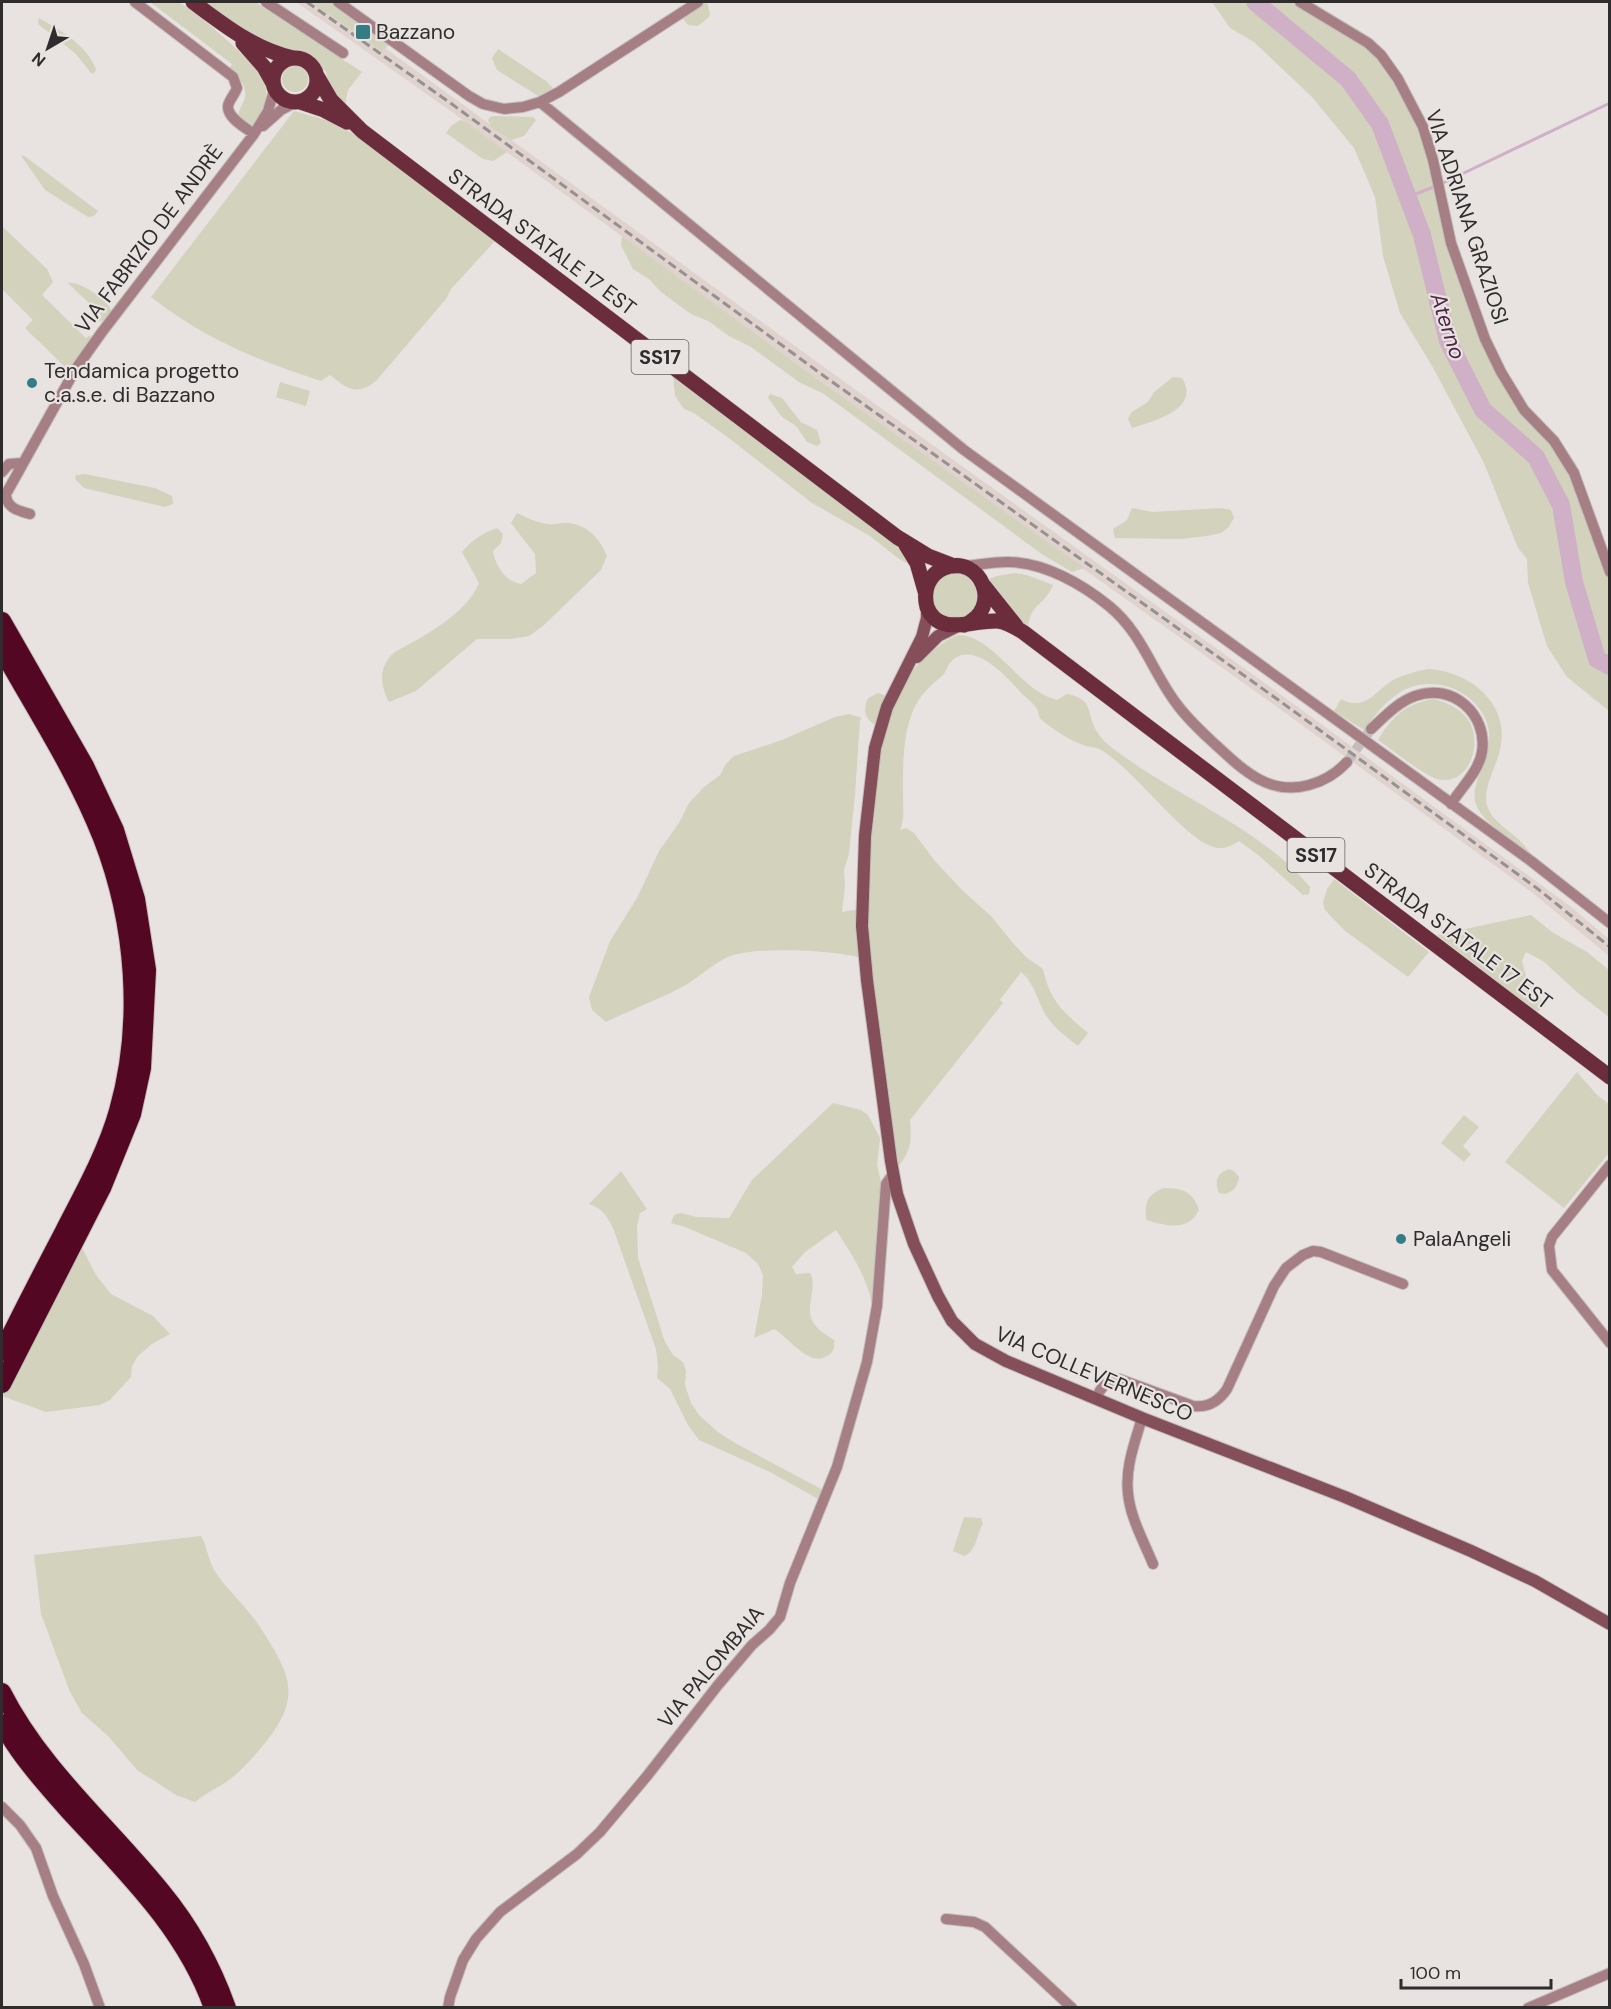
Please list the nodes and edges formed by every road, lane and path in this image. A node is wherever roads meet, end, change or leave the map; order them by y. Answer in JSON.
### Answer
{"nodes":[{"id":1,"x":135,"y":2,"type":"edge"},
{"id":2,"x":193,"y":2,"type":"edge"},
{"id":3,"x":266,"y":2,"type":"edge"},
{"id":4,"x":339,"y":2,"type":"edge"},
{"id":5,"x":698,"y":2,"type":"edge"},
{"id":6,"x":1300,"y":2,"type":"edge"},
{"id":7,"x":231,"y":30,"type":"junction"},
{"id":8,"x":343,"y":53,"type":"dead end"},
{"id":9,"x":293,"y":58,"type":"junction"},
{"id":10,"x":317,"y":76,"type":"junction"},
{"id":11,"x":274,"y":85,"type":"junction"},
{"id":12,"x":298,"y":102,"type":"junction"},
{"id":13,"x":540,"y":102,"type":"junction"},
{"id":14,"x":362,"y":131,"type":"junction"},
{"id":15,"x":254,"y":134,"type":"junction"},
{"id":16,"x":22,"y":463,"type":"junction"},
{"id":17,"x":2,"y":472,"type":"edge"},
{"id":18,"x":30,"y":514,"type":"dead end"},
{"id":19,"x":897,"y":537,"type":"junction"},
{"id":20,"x":1000,"y":562,"type":"junction"},
{"id":21,"x":959,"y":566,"type":"junction"},
{"id":22,"x":1610,"y":572,"type":"edge"},
{"id":23,"x":982,"y":582,"type":"junction"},
{"id":24,"x":926,"y":599,"type":"junction"},
{"id":25,"x":2,"y":621,"type":"edge"},
{"id":26,"x":961,"y":625,"type":"junction"},
{"id":27,"x":1023,"y":632,"type":"junction"},
{"id":28,"x":2,"y":650,"type":"edge"},
{"id":29,"x":906,"y":672,"type":"junction"},
{"id":30,"x":1371,"y":729,"type":"tunnel mouth"},
{"id":31,"x":1347,"y":762,"type":"tunnel mouth"},
{"id":32,"x":1451,"y":804,"type":"junction"},
{"id":33,"x":1610,"y":924,"type":"edge"},
{"id":34,"x":1610,"y":1077,"type":"edge"},
{"id":35,"x":1610,"y":1165,"type":"edge"},
{"id":36,"x":893,"y":1174,"type":"junction"},
{"id":37,"x":1403,"y":1284,"type":"dead end"},
{"id":38,"x":1610,"y":1343,"type":"edge"},
{"id":39,"x":2,"y":1352,"type":"edge"},
{"id":40,"x":2,"y":1384,"type":"edge"},
{"id":41,"x":1096,"y":1399,"type":"junction"},
{"id":42,"x":1143,"y":1418,"type":"junction"},
{"id":43,"x":1153,"y":1564,"type":"dead end"},
{"id":44,"x":1610,"y":1624,"type":"edge"},
{"id":45,"x":2,"y":1692,"type":"edge"},
{"id":46,"x":2,"y":1723,"type":"edge"},
{"id":47,"x":2,"y":1807,"type":"edge"},
{"id":48,"x":946,"y":1919,"type":"dead end"},
{"id":49,"x":211,"y":1970,"type":"junction"},
{"id":50,"x":1610,"y":1973,"type":"edge"},
{"id":51,"x":100,"y":2007,"type":"edge"},
{"id":52,"x":213,"y":2007,"type":"edge"},
{"id":53,"x":227,"y":2007,"type":"edge"},
{"id":54,"x":234,"y":2007,"type":"edge"},
{"id":55,"x":448,"y":2007,"type":"edge"},
{"id":56,"x":1072,"y":2007,"type":"edge"},
{"id":57,"x":1528,"y":2007,"type":"edge"}],
"edges":[{"from":1,"to":15,"type":"street"},
{"from":2,"to":7,"type":"main road","number":"SS17"},
{"from":3,"to":8,"type":"street"},
{"from":4,"to":13,"type":"street"},
{"from":5,"to":13,"type":"street"},
{"from":6,"to":22,"type":"street","name":"VIA ADRIANA GRAZIOSI"},
{"from":7,"to":9,"type":"main road","number":"SS17"},
{"from":7,"to":11,"type":"main road","number":"SS17"},
{"from":9,"to":10,"type":"main road","number":"SS17"},
{"from":9,"to":11,"type":"main road"},
{"from":10,"to":12,"type":"main road"},
{"from":10,"to":14,"type":"main road","name":"STRADA STATALE 17 EST","number":"SS17"},
{"from":11,"to":12,"type":"main road","number":"SS17"},
{"from":11,"to":15,"type":"street","name":"VIA FABRIZIO DE ANDRÈ"},
{"from":12,"to":14,"type":"main road","name":"STRADA STATALE 17 EST","number":"SS17"},
{"from":12,"to":15,"type":"street","name":"VIA FABRIZIO DE ANDRÈ"},
{"from":13,"to":32,"type":"street"},
{"from":14,"to":19,"type":"main road","name":"STRADA STATALE 17 EST","number":"SS17"},
{"from":15,"to":16,"type":"street","name":"VIA FABRIZIO DE ANDRÈ"},
{"from":16,"to":17,"type":"street"},
{"from":16,"to":18,"type":"street","name":"VIA FABRIZIO DE ANDRÈ"},
{"from":19,"to":21,"type":"main road","name":"STRADA STATALE 17 EST","number":"SS17"},
{"from":19,"to":24,"type":"main road","name":"STRADA STATALE 17 EST","number":"SS17"},
{"from":20,"to":21,"type":"street"},
{"from":20,"to":23,"type":"street"},
{"from":20,"to":31,"type":"street"},
{"from":21,"to":23,"type":"main road","number":"SS17"},
{"from":21,"to":24,"type":"main road"},
{"from":23,"to":26,"type":"main road"},
{"from":23,"to":27,"type":"main road","name":"STRADA STATALE 17 EST","number":"SS17"},
{"from":24,"to":26,"type":"main road","number":"SS17"},
{"from":24,"to":29,"type":"street","name":"VIA COLLEVERNESCO"},
{"from":25,"to":40,"type":"highway"},
{"from":26,"to":27,"type":"main road","name":"STRADA STATALE 17 EST","number":"SS17"},
{"from":26,"to":29,"type":"street","name":"VIA COLLEVERNESCO"},
{"from":27,"to":34,"type":"main road","name":"STRADA STATALE 17 EST","number":"SS17"},
{"from":28,"to":39,"type":"highway"},
{"from":29,"to":36,"type":"street","name":"VIA COLLEVERNESCO"},
{"from":30,"to":32,"type":"street"},
{"from":32,"to":33,"type":"street"},
{"from":35,"to":38,"type":"street"},
{"from":36,"to":41,"type":"street","name":"VIA COLLEVERNESCO"},
{"from":36,"to":55,"type":"street","name":"VIA PALOMBAIA"},
{"from":37,"to":41,"type":"street"},
{"from":41,"to":42,"type":"street","name":"VIA COLLEVERNESCO"},
{"from":42,"to":43,"type":"street"},
{"from":42,"to":44,"type":"street","name":"VIA COLLEVERNESCO"},
{"from":45,"to":49,"type":"highway"},
{"from":46,"to":52,"type":"highway"},
{"from":47,"to":51,"type":"street"},
{"from":48,"to":56,"type":"street"},
{"from":49,"to":53,"type":"highway"},
{"from":49,"to":54,"type":"highway"},
{"from":50,"to":57,"type":"street"}]}
